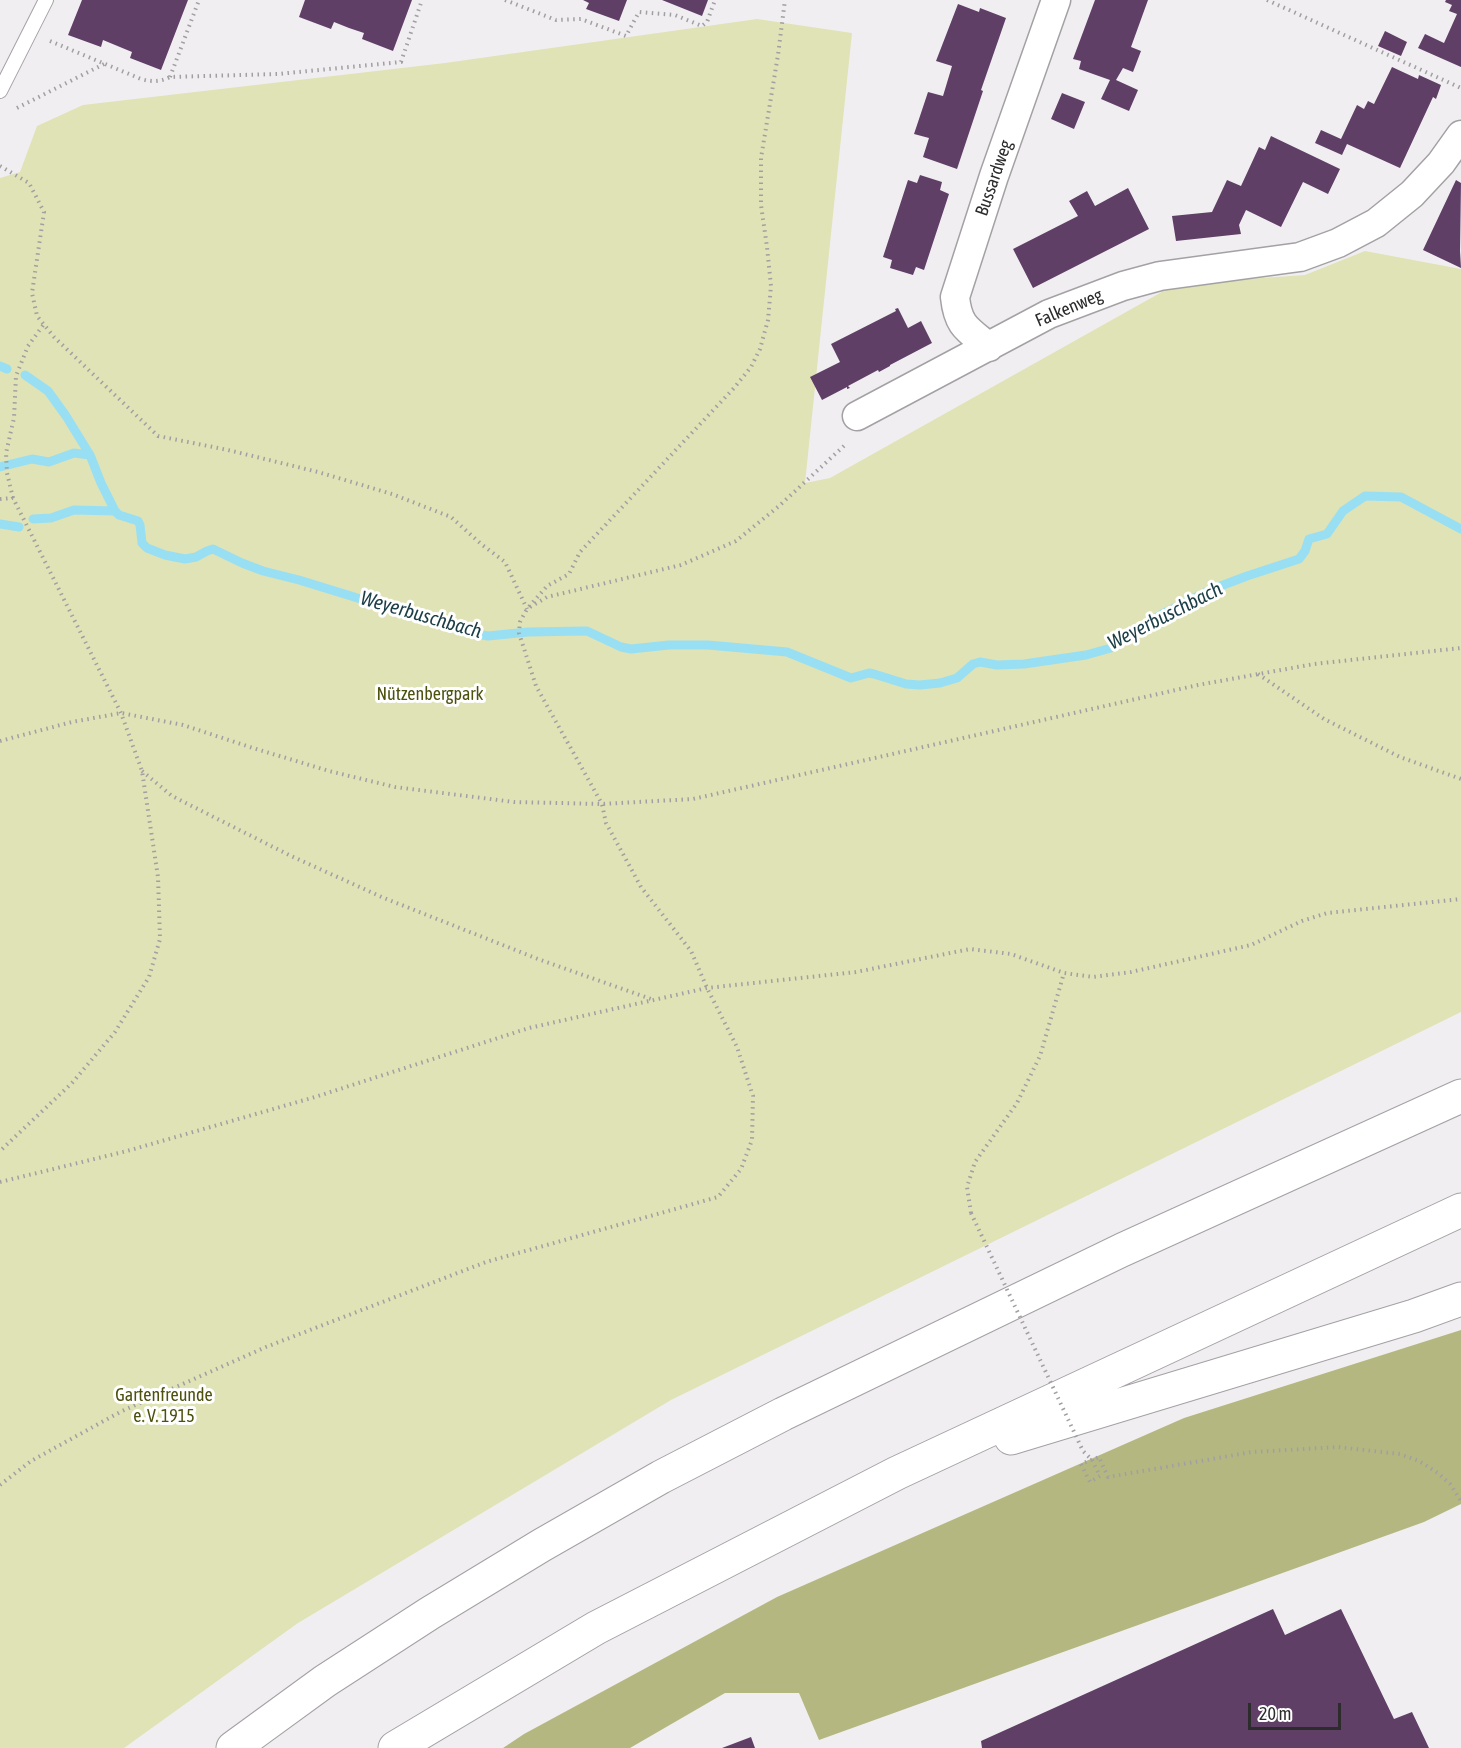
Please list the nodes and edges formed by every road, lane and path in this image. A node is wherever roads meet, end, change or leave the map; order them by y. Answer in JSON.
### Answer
{"nodes":[{"id":1,"x":46,"y":0,"type":"edge"},
{"id":2,"x":199,"y":0,"type":"edge"},
{"id":3,"x":422,"y":0,"type":"edge"},
{"id":4,"x":505,"y":0,"type":"edge"},
{"id":5,"x":715,"y":0,"type":"edge"},
{"id":6,"x":785,"y":0,"type":"edge"},
{"id":7,"x":1056,"y":0,"type":"edge"},
{"id":8,"x":1268,"y":0,"type":"edge"},
{"id":9,"x":29,"y":32,"type":"junction"},
{"id":10,"x":105,"y":64,"type":"junction"},
{"id":11,"x":170,"y":76,"type":"junction"},
{"id":12,"x":1461,"y":88,"type":"edge"},
{"id":13,"x":0,"y":91,"type":"edge"},
{"id":14,"x":10,"y":112,"type":"dead end"},
{"id":15,"x":1461,"y":135,"type":"edge"},
{"id":16,"x":0,"y":166,"type":"edge"},
{"id":17,"x":44,"y":324,"type":"junction"},
{"id":18,"x":988,"y":347,"type":"junction"},
{"id":19,"x":857,"y":416,"type":"joint"},
{"id":20,"x":14,"y":498,"type":"junction"},
{"id":21,"x":0,"y":499,"type":"edge"},
{"id":22,"x":527,"y":609,"type":"junction"},
{"id":23,"x":1461,"y":648,"type":"edge"},
{"id":24,"x":1258,"y":674,"type":"junction"},
{"id":25,"x":121,"y":713,"type":"junction"},
{"id":26,"x":0,"y":741,"type":"edge"},
{"id":27,"x":142,"y":771,"type":"junction"},
{"id":28,"x":1461,"y":779,"type":"edge"},
{"id":29,"x":602,"y":804,"type":"junction"},
{"id":30,"x":1461,"y":899,"type":"edge"},
{"id":31,"x":1064,"y":973,"type":"junction"},
{"id":32,"x":707,"y":988,"type":"junction"},
{"id":33,"x":651,"y":1000,"type":"junction"},
{"id":34,"x":1461,"y":1095,"type":"edge"},
{"id":35,"x":0,"y":1150,"type":"edge"},
{"id":36,"x":0,"y":1182,"type":"edge"},
{"id":37,"x":1461,"y":1210,"type":"edge"},
{"id":38,"x":1461,"y":1299,"type":"edge"},
{"id":39,"x":1092,"y":1460,"type":"junction"},
{"id":40,"x":897,"y":1473,"type":"junction"},
{"id":41,"x":0,"y":1485,"type":"edge"},
{"id":42,"x":1461,"y":1502,"type":"edge"},
{"id":43,"x":233,"y":1748,"type":"edge"},
{"id":44,"x":395,"y":1748,"type":"edge"}],
"edges":[{"from":1,"to":9,"type":"lane"},
{"from":2,"to":11,"type":"path"},
{"from":3,"to":11,"type":"path"},
{"from":4,"to":5,"type":"path"},
{"from":6,"to":22,"type":"path"},
{"from":7,"to":18,"type":"street","name":"Bussardweg"},
{"from":8,"to":12,"type":"path"},
{"from":9,"to":10,"type":"path"},
{"from":9,"to":13,"type":"lane"},
{"from":10,"to":11,"type":"path"},
{"from":10,"to":14,"type":"path"},
{"from":15,"to":18,"type":"street","name":"Falkenweg"},
{"from":16,"to":17,"type":"path"},
{"from":17,"to":20,"type":"path"},
{"from":17,"to":22,"type":"path"},
{"from":18,"to":19,"type":"street","name":"Falkenweg"},
{"from":19,"to":22,"type":"path"},
{"from":20,"to":21,"type":"path"},
{"from":20,"to":25,"type":"path"},
{"from":22,"to":29,"type":"path"},
{"from":23,"to":24,"type":"path"},
{"from":24,"to":28,"type":"path"},
{"from":24,"to":29,"type":"path"},
{"from":25,"to":26,"type":"path"},
{"from":25,"to":27,"type":"path"},
{"from":25,"to":29,"type":"path"},
{"from":27,"to":33,"type":"path"},
{"from":27,"to":35,"type":"path"},
{"from":29,"to":32,"type":"path"},
{"from":30,"to":31,"type":"path"},
{"from":31,"to":32,"type":"path"},
{"from":31,"to":39,"type":"path","bridge":true},
{"from":32,"to":33,"type":"path"},
{"from":32,"to":41,"type":"path"},
{"from":33,"to":36,"type":"path"},
{"from":34,"to":43,"type":"highway"},
{"from":37,"to":40,"type":"highway"},
{"from":38,"to":40,"type":"highway"},
{"from":39,"to":39,"type":"path"},
{"from":39,"to":42,"type":"path"},
{"from":40,"to":44,"type":"highway"}]}
